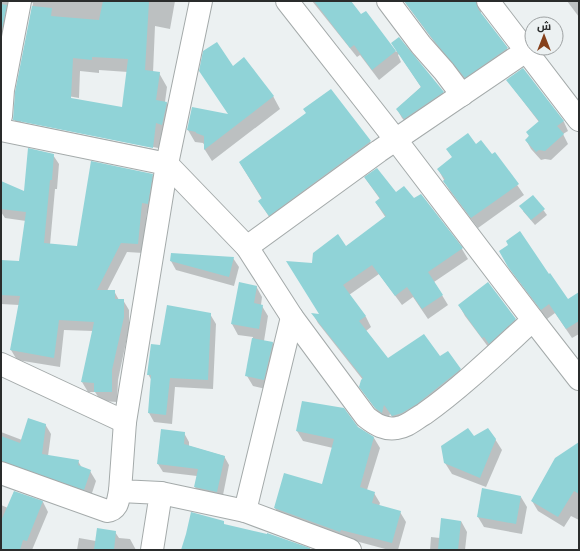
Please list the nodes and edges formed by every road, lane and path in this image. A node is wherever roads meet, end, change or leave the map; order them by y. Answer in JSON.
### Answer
{"nodes":[{"id":1,"x":20,"y":1,"type":"edge"},
{"id":2,"x":201,"y":1,"type":"edge"},
{"id":3,"x":287,"y":1,"type":"edge"},
{"id":4,"x":388,"y":1,"type":"edge"},
{"id":5,"x":488,"y":1,"type":"edge"},
{"id":6,"x":524,"y":48,"type":"edge"},
{"id":7,"x":524,"y":52,"type":"edge"},
{"id":8,"x":530,"y":56,"type":"edge"},
{"id":9,"x":2,"y":89,"type":"edge"},
{"id":10,"x":462,"y":96,"type":"junction"},
{"id":11,"x":1,"y":116,"type":"edge"},
{"id":12,"x":579,"y":120,"type":"edge"},
{"id":13,"x":1,"y":130,"type":"edge"},
{"id":14,"x":396,"y":140,"type":"junction"},
{"id":15,"x":167,"y":164,"type":"junction"},
{"id":16,"x":247,"y":248,"type":"junction"},
{"id":17,"x":292,"y":317,"type":"junction"},
{"id":18,"x":533,"y":320,"type":"junction"},
{"id":19,"x":1,"y":364,"type":"edge"},
{"id":20,"x":579,"y":379,"type":"edge"},
{"id":21,"x":125,"y":422,"type":"junction"},
{"id":22,"x":1,"y":473,"type":"edge"},
{"id":23,"x":120,"y":491,"type":"junction"},
{"id":24,"x":161,"y":493,"type":"junction"},
{"id":25,"x":246,"y":511,"type":"junction"},
{"id":26,"x":152,"y":550,"type":"edge"},
{"id":27,"x":350,"y":550,"type":"edge"}],
"edges":[{"from":1,"to":9,"type":"street"},
{"from":2,"to":15,"type":"street"},
{"from":3,"to":14,"type":"street"},
{"from":4,"to":10,"type":"street"},
{"from":5,"to":6,"type":"street"},
{"from":7,"to":10,"type":"street"},
{"from":8,"to":12,"type":"street"},
{"from":9,"to":11,"type":"street"},
{"from":10,"to":14,"type":"street"},
{"from":13,"to":15,"type":"street"},
{"from":14,"to":16,"type":"street"},
{"from":14,"to":18,"type":"street"},
{"from":15,"to":16,"type":"street"},
{"from":15,"to":21,"type":"street"},
{"from":16,"to":17,"type":"street"},
{"from":17,"to":18,"type":"street"},
{"from":17,"to":25,"type":"street"},
{"from":18,"to":20,"type":"street"},
{"from":19,"to":21,"type":"street"},
{"from":21,"to":23,"type":"street"},
{"from":22,"to":23,"type":"street"},
{"from":23,"to":24,"type":"street"},
{"from":24,"to":25,"type":"street"},
{"from":24,"to":26,"type":"street"},
{"from":25,"to":27,"type":"street"}]}
